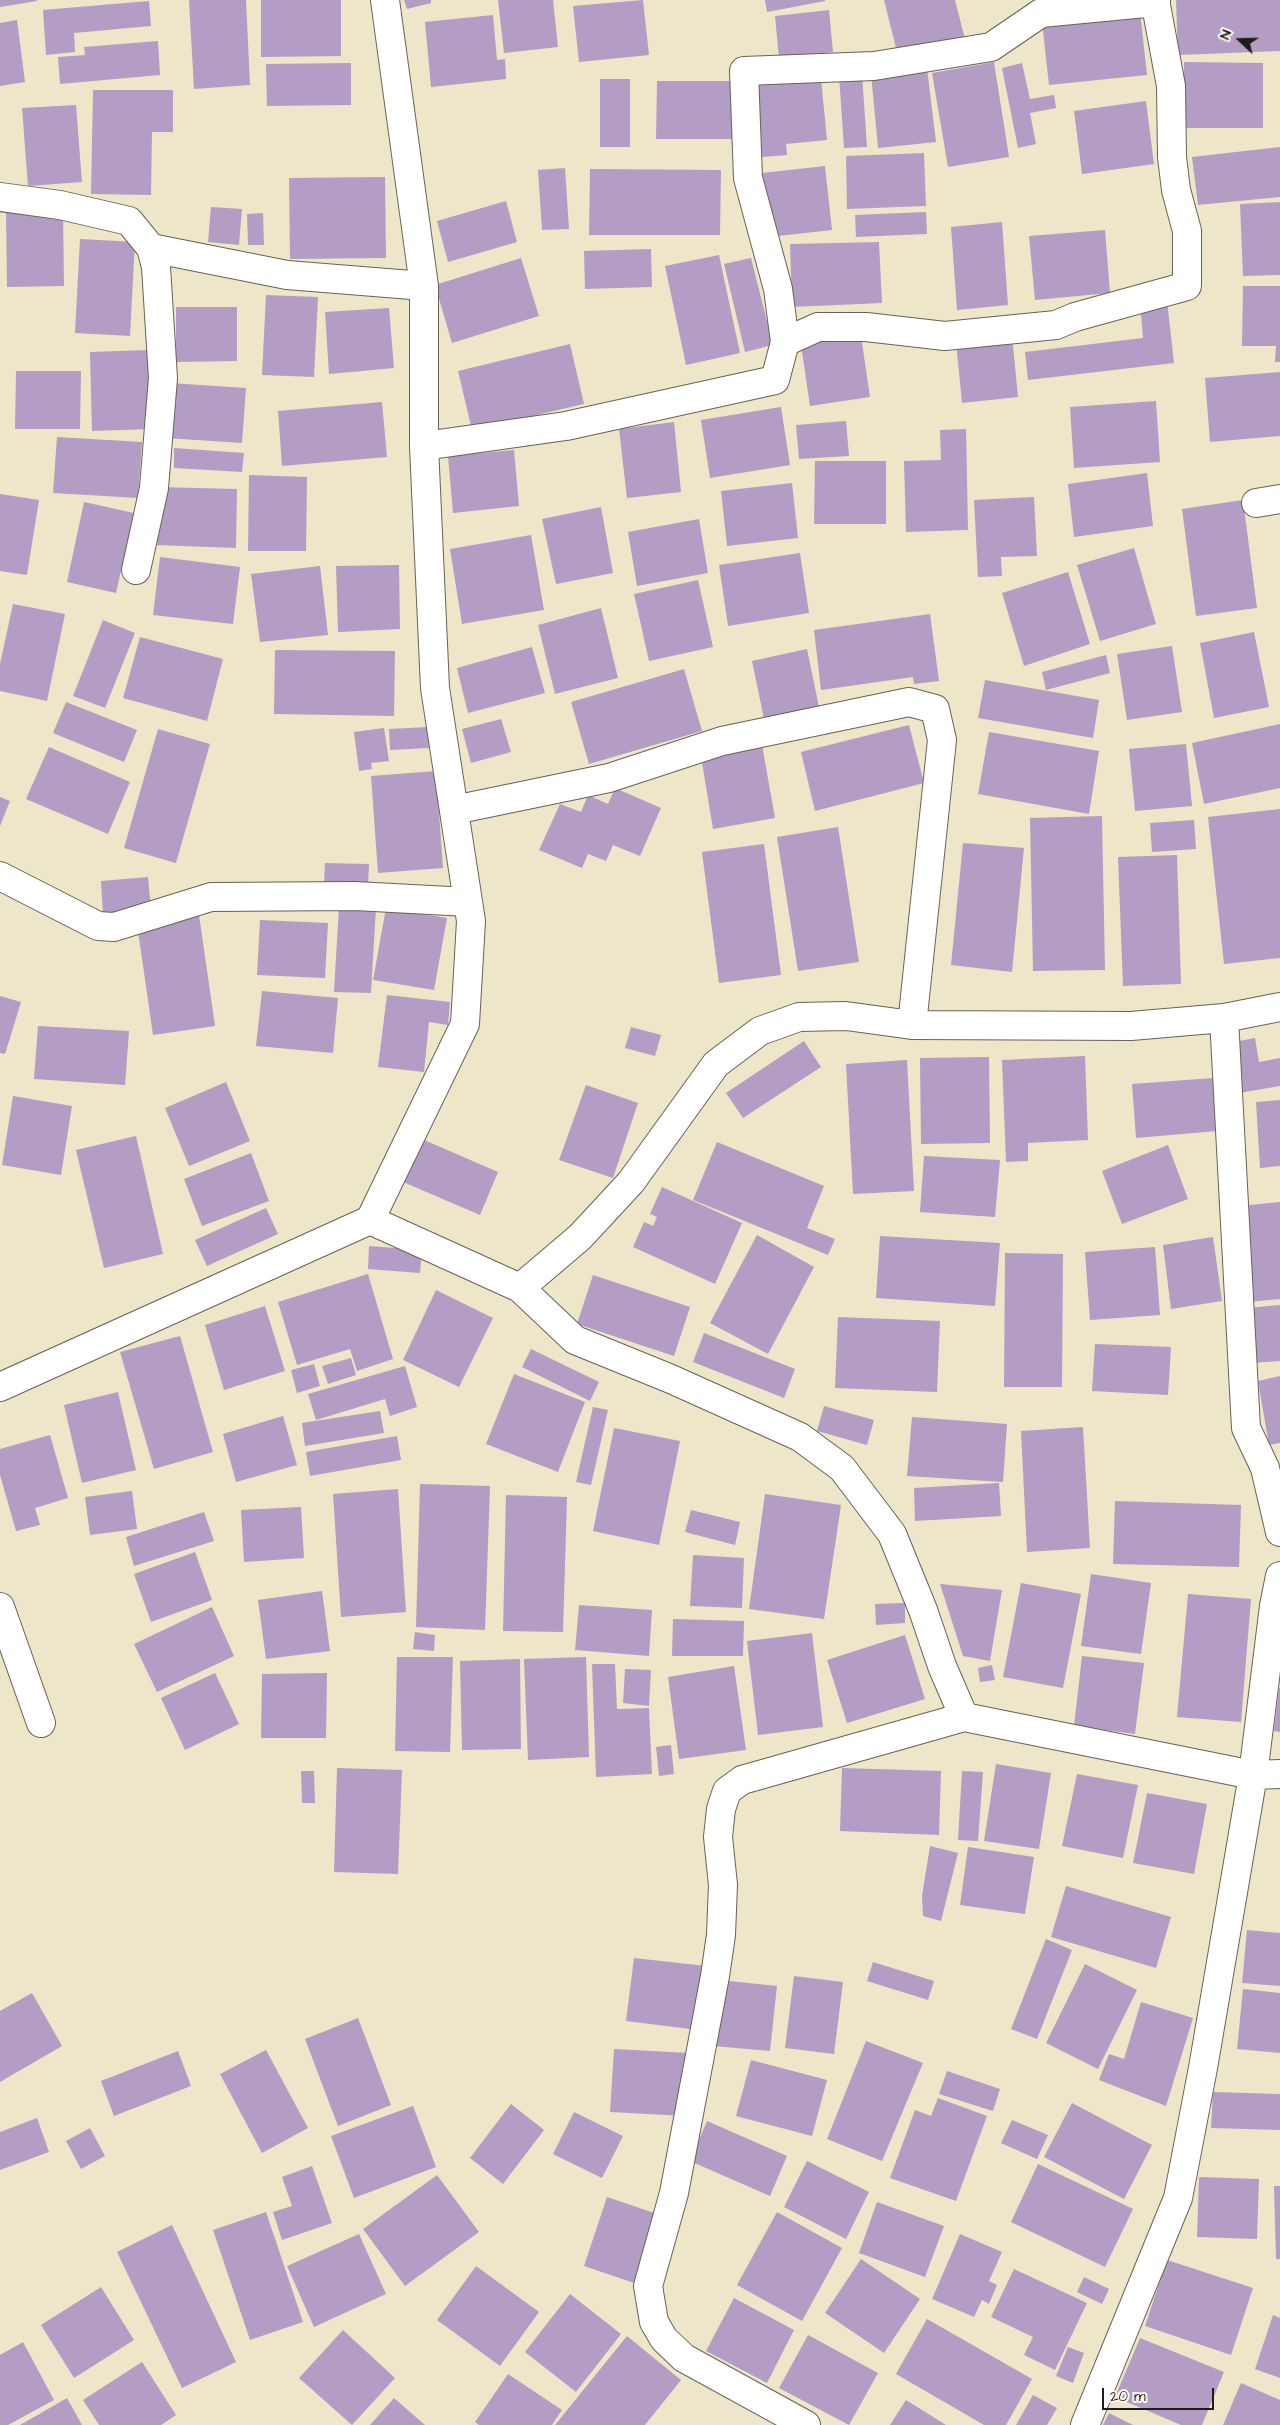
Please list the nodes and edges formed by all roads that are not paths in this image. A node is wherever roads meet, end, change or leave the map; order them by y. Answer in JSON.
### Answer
{"nodes":[{"id":1,"x":385,"y":0,"type":"edge"},
{"id":2,"x":1155,"y":1,"type":"edge"},
{"id":3,"x":0,"y":198,"type":"edge"},
{"id":4,"x":150,"y":248,"type":"junction"},
{"id":5,"x":424,"y":286,"type":"junction"},
{"id":6,"x":785,"y":342,"type":"junction"},
{"id":7,"x":424,"y":446,"type":"junction"},
{"id":8,"x":136,"y":570,"type":"dead end"},
{"id":9,"x":454,"y":810,"type":"junction"},
{"id":10,"x":0,"y":876,"type":"edge"},
{"id":11,"x":468,"y":902,"type":"junction"},
{"id":12,"x":1280,"y":1007,"type":"edge"},
{"id":13,"x":1224,"y":1018,"type":"junction"},
{"id":14,"x":912,"y":1025,"type":"junction"},
{"id":15,"x":370,"y":1220,"type":"junction"},
{"id":16,"x":520,"y":1288,"type":"junction"},
{"id":17,"x":0,"y":1387,"type":"edge"},
{"id":18,"x":1280,"y":1532,"type":"edge"},
{"id":19,"x":1280,"y":1576,"type":"edge"},
{"id":20,"x":0,"y":1607,"type":"edge"},
{"id":21,"x":964,"y":1717,"type":"junction"},
{"id":22,"x":41,"y":1723,"type":"dead end"},
{"id":23,"x":1280,"y":1774,"type":"edge"},
{"id":24,"x":1253,"y":1775,"type":"junction"},
{"id":25,"x":806,"y":2425,"type":"edge"},
{"id":26,"x":1085,"y":2425,"type":"edge"}],
"edges":[{"from":1,"to":5,"type":"street"},
{"from":2,"to":6,"type":"street"},
{"from":2,"to":6,"type":"street"},
{"from":3,"to":4,"type":"street"},
{"from":4,"to":5,"type":"street"},
{"from":4,"to":8,"type":"street"},
{"from":5,"to":7,"type":"street"},
{"from":6,"to":7,"type":"street"},
{"from":7,"to":9,"type":"street"},
{"from":9,"to":11,"type":"street"},
{"from":9,"to":14,"type":"street"},
{"from":10,"to":11,"type":"street"},
{"from":11,"to":15,"type":"street"},
{"from":12,"to":13,"type":"street"},
{"from":13,"to":14,"type":"street"},
{"from":13,"to":18,"type":"street"},
{"from":14,"to":16,"type":"street"},
{"from":15,"to":16,"type":"street"},
{"from":15,"to":17,"type":"street"},
{"from":16,"to":21,"type":"street"},
{"from":19,"to":24,"type":"street"},
{"from":20,"to":22,"type":"street"},
{"from":21,"to":24,"type":"street"},
{"from":21,"to":25,"type":"street"},
{"from":23,"to":24,"type":"street"},
{"from":24,"to":26,"type":"street"}]}
